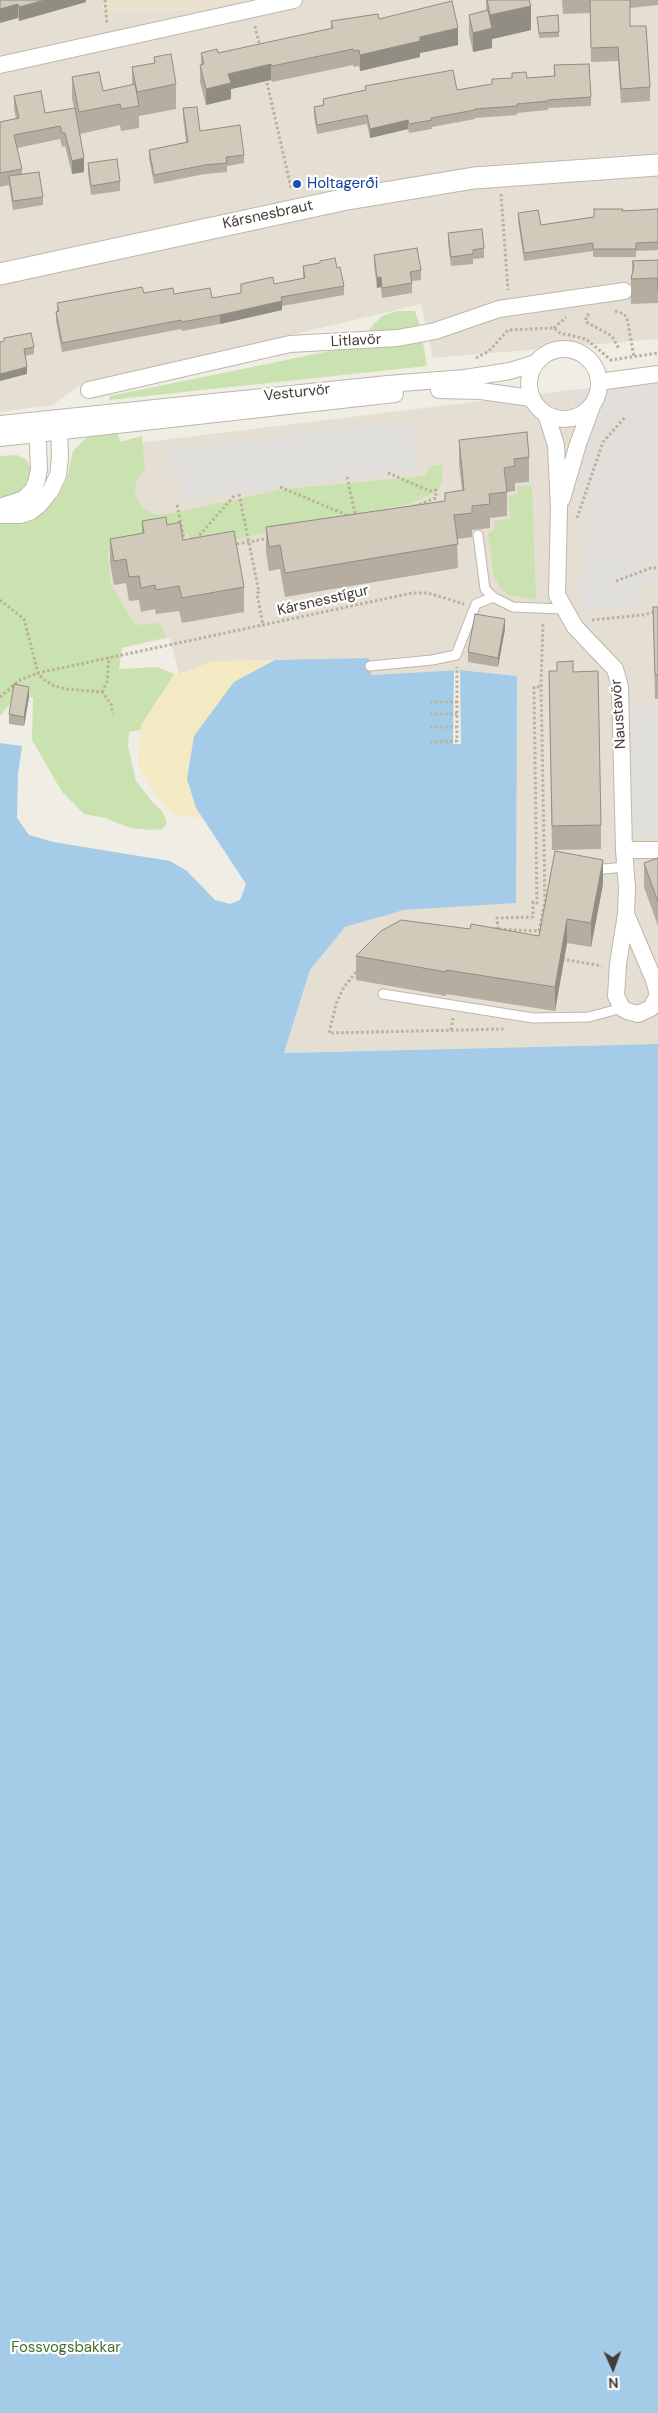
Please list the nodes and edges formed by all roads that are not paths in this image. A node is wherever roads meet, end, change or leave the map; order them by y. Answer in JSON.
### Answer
{"nodes":[{"id":1,"x":294,"y":0,"type":"edge"},
{"id":2,"x":0,"y":65,"type":"edge"},
{"id":3,"x":658,"y":165,"type":"edge"},
{"id":4,"x":0,"y":274,"type":"edge"},
{"id":5,"x":624,"y":291,"type":"dead end"},
{"id":6,"x":535,"y":363,"type":"junction"},
{"id":7,"x":658,"y":374,"type":"edge"},
{"id":8,"x":599,"y":382,"type":"junction"},
{"id":9,"x":89,"y":390,"type":"dead end"},
{"id":10,"x":531,"y":398,"type":"junction"},
{"id":11,"x":594,"y":402,"type":"junction"},
{"id":12,"x":546,"y":414,"type":"junction"},
{"id":13,"x":0,"y":424,"type":"edge"},
{"id":14,"x":59,"y":425,"type":"junction"},
{"id":15,"x":37,"y":428,"type":"junction"},
{"id":16,"x":0,"y":438,"type":"edge"},
{"id":17,"x":0,"y":507,"type":"edge"},
{"id":18,"x":559,"y":508,"type":"junction"},
{"id":19,"x":0,"y":515,"type":"edge"},
{"id":20,"x":478,"y":535,"type":"dead end"},
{"id":21,"x":493,"y":597,"type":"junction"},
{"id":22,"x":574,"y":615,"type":"junction"},
{"id":23,"x":370,"y":666,"type":"dead end"},
{"id":24,"x":624,"y":850,"type":"junction"},
{"id":25,"x":658,"y":850,"type":"edge"},
{"id":26,"x":626,"y":868,"type":"junction"},
{"id":27,"x":580,"y":869,"type":"edge"},
{"id":28,"x":626,"y":914,"type":"junction"},
{"id":29,"x":383,"y":994,"type":"dead end"},
{"id":30,"x":622,"y":1008,"type":"junction"}],
"edges":[{"from":1,"to":2,"type":"street"},
{"from":3,"to":4,"type":"street","name":"Kársnesbraut"},
{"from":5,"to":9,"type":"street","name":"Litlavör"},
{"from":6,"to":8,"type":"street"},
{"from":6,"to":10,"type":"street"},
{"from":6,"to":14,"type":"street","name":"Vesturvör"},
{"from":7,"to":8,"type":"street"},
{"from":8,"to":11,"type":"street"},
{"from":10,"to":12,"type":"street"},
{"from":10,"to":14,"type":"street","name":"Vesturvör"},
{"from":11,"to":12,"type":"street"},
{"from":11,"to":18,"type":"street","name":"Naustavör"},
{"from":12,"to":18,"type":"street","name":"Naustavör"},
{"from":13,"to":15,"type":"street","name":"Vesturvör"},
{"from":14,"to":15,"type":"street","name":"Vesturvör"},
{"from":14,"to":19,"type":"street"},
{"from":15,"to":16,"type":"street","name":"Vesturvör"},
{"from":15,"to":17,"type":"street"},
{"from":18,"to":22,"type":"street","name":"Naustavör"},
{"from":20,"to":21,"type":"lane"},
{"from":21,"to":22,"type":"lane"},
{"from":21,"to":23,"type":"lane"},
{"from":22,"to":24,"type":"street","name":"Naustavör"},
{"from":24,"to":25,"type":"street"},
{"from":24,"to":26,"type":"street","name":"Naustavör"},
{"from":26,"to":27,"type":"lane"},
{"from":26,"to":28,"type":"street","name":"Naustavör"},
{"from":28,"to":30,"type":"street","name":"Naustavör"},
{"from":28,"to":30,"type":"street","name":"Naustavör"},
{"from":29,"to":30,"type":"lane"}]}
